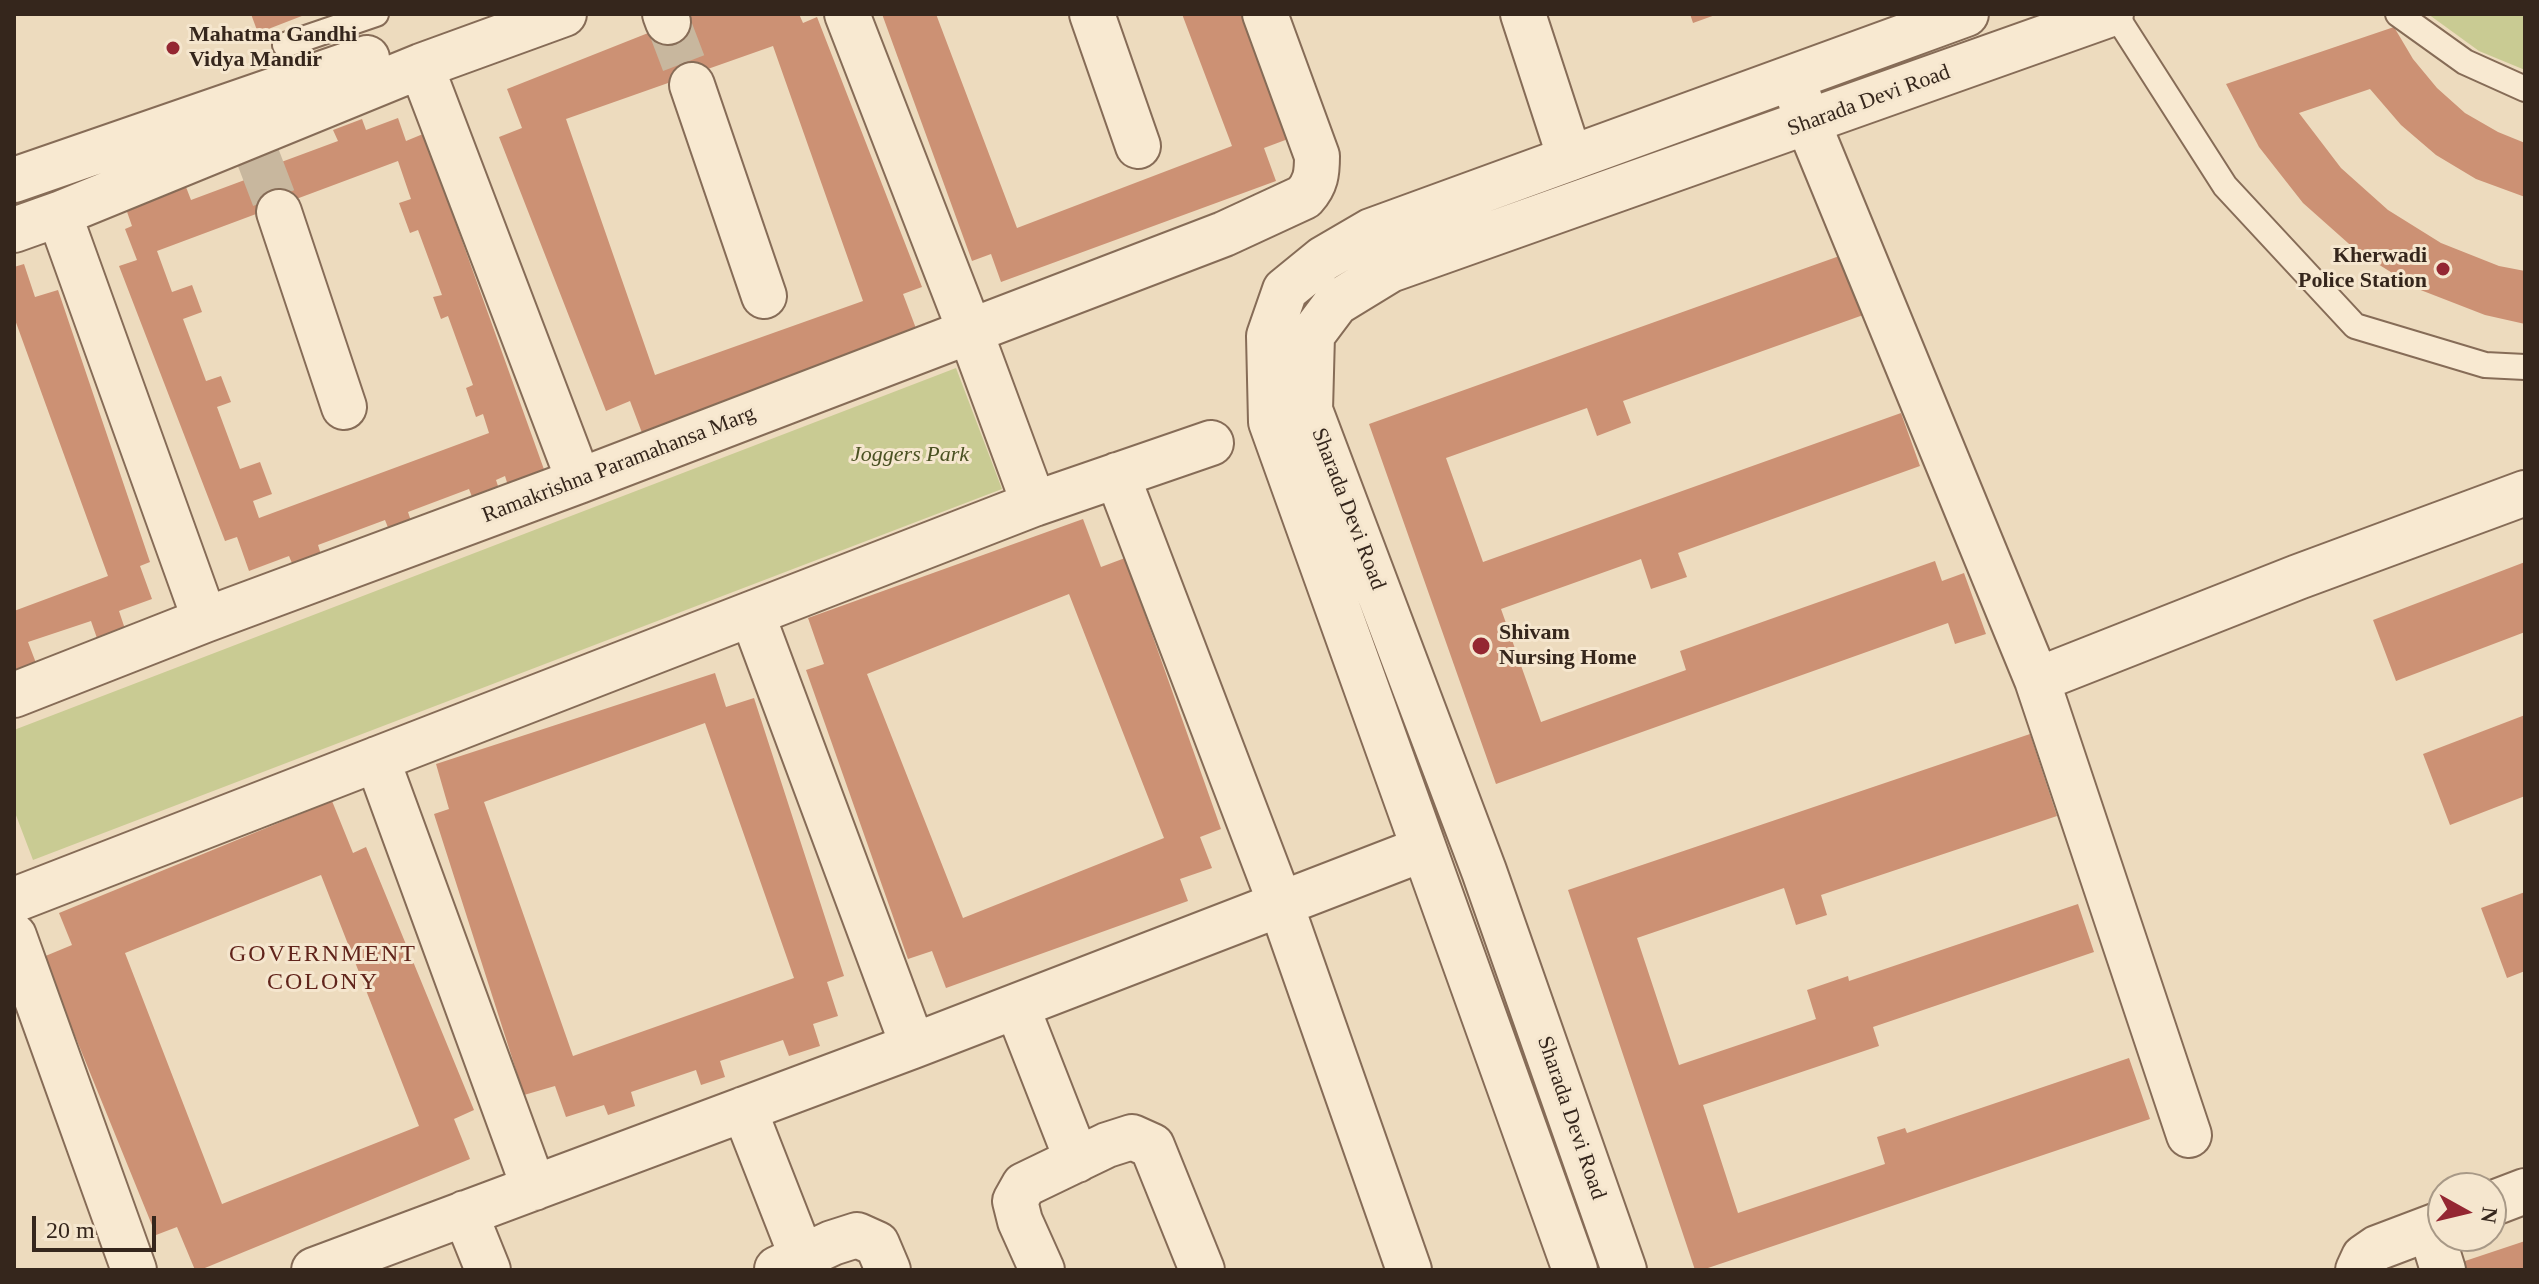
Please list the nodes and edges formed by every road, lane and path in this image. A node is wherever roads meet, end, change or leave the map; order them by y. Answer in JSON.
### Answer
{"nodes":[{"id":1,"x":376,"y":14,"type":"edge"},
{"id":2,"x":488,"y":14,"type":"edge"},
{"id":3,"x":564,"y":14,"type":"edge"},
{"id":4,"x":847,"y":14,"type":"edge"},
{"id":5,"x":1092,"y":14,"type":"edge"},
{"id":6,"x":1265,"y":14,"type":"edge"},
{"id":7,"x":1523,"y":14,"type":"edge"},
{"id":8,"x":1966,"y":14,"type":"edge"},
{"id":9,"x":2113,"y":14,"type":"edge"},
{"id":10,"x":2398,"y":14,"type":"edge"},
{"id":11,"x":285,"y":45,"type":"dead end"},
{"id":12,"x":421,"y":66,"type":"junction"},
{"id":13,"x":1793,"y":77,"type":"junction"},
{"id":14,"x":692,"y":85,"type":"tunnel mouth"},
{"id":15,"x":2525,"y":89,"type":"edge"},
{"id":16,"x":1808,"y":123,"type":"junction"},
{"id":17,"x":1138,"y":146,"type":"dead end"},
{"id":18,"x":1570,"y":158,"type":"junction"},
{"id":19,"x":14,"y":180,"type":"edge"},
{"id":20,"x":279,"y":212,"type":"tunnel mouth"},
{"id":21,"x":59,"y":214,"type":"junction"},
{"id":22,"x":14,"y":230,"type":"edge"},
{"id":23,"x":764,"y":296,"type":"dead end"},
{"id":24,"x":970,"y":331,"type":"junction"},
{"id":25,"x":2525,"y":367,"type":"edge"},
{"id":26,"x":344,"y":407,"type":"dead end"},
{"id":27,"x":1211,"y":443,"type":"dead end"},
{"id":28,"x":1117,"y":475,"type":"junction"},
{"id":29,"x":579,"y":481,"type":"junction"},
{"id":30,"x":2525,"y":493,"type":"edge"},
{"id":31,"x":1034,"y":504,"type":"junction"},
{"id":32,"x":752,"y":614,"type":"junction"},
{"id":33,"x":205,"y":620,"type":"junction"},
{"id":34,"x":2037,"y":680,"type":"junction"},
{"id":35,"x":14,"y":695,"type":"edge"},
{"id":36,"x":377,"y":759,"type":"junction"},
{"id":37,"x":1423,"y":849,"type":"junction"},
{"id":38,"x":1490,"y":887,"type":"junction"},
{"id":39,"x":14,"y":900,"type":"edge"},
{"id":40,"x":1441,"y":901,"type":"junction"},
{"id":41,"x":1281,"y":905,"type":"junction"},
{"id":42,"x":14,"y":936,"type":"edge"},
{"id":43,"x":1017,"y":1007,"type":"junction"},
{"id":44,"x":913,"y":1046,"type":"junction"},
{"id":45,"x":744,"y":1109,"type":"junction"},
{"id":46,"x":2189,"y":1135,"type":"dead end"},
{"id":47,"x":1077,"y":1160,"type":"junction"},
{"id":48,"x":534,"y":1188,"type":"junction"},
{"id":49,"x":465,"y":1213,"type":"junction"},
{"id":50,"x":2427,"y":1229,"type":"edge"},
{"id":51,"x":788,"y":1263,"type":"edge"},
{"id":52,"x":134,"y":1270,"type":"edge"},
{"id":53,"x":314,"y":1270,"type":"edge"},
{"id":54,"x":488,"y":1270,"type":"edge"},
{"id":55,"x":888,"y":1270,"type":"edge"},
{"id":56,"x":1042,"y":1270,"type":"edge"},
{"id":57,"x":1202,"y":1270,"type":"edge"},
{"id":58,"x":1409,"y":1270,"type":"edge"},
{"id":59,"x":1575,"y":1270,"type":"edge"},
{"id":60,"x":1624,"y":1270,"type":"edge"},
{"id":61,"x":2358,"y":1270,"type":"edge"}],
"edges":[{"from":1,"to":11,"type":"lane"},
{"from":2,"to":19,"type":"street"},
{"from":3,"to":12,"type":"street"},
{"from":4,"to":24,"type":"street"},
{"from":5,"to":17,"type":"street"},
{"from":6,"to":24,"type":"street","name":"Ramakrishna Paramahansa Marg"},
{"from":7,"to":18,"type":"street"},
{"from":8,"to":13,"type":"street","name":"Sharada Devi Road"},
{"from":9,"to":16,"type":"street","name":"Sharada Devi Road"},
{"from":9,"to":25,"type":"lane"},
{"from":10,"to":15,"type":"lane"},
{"from":12,"to":21,"type":"street"},
{"from":12,"to":29,"type":"street"},
{"from":13,"to":16,"type":"street"},
{"from":13,"to":18,"type":"street","name":"Sharada Devi Road"},
{"from":14,"to":23,"type":"street"},
{"from":16,"to":34,"type":"street"},
{"from":16,"to":38,"type":"street","name":"Sharada Devi Road"},
{"from":18,"to":37,"type":"street","name":"Sharada Devi Road"},
{"from":20,"to":26,"type":"street"},
{"from":21,"to":22,"type":"street"},
{"from":21,"to":33,"type":"street"},
{"from":24,"to":29,"type":"street","name":"Ramakrishna Paramahansa Marg"},
{"from":24,"to":31,"type":"street"},
{"from":27,"to":28,"type":"street"},
{"from":28,"to":31,"type":"street"},
{"from":28,"to":41,"type":"street"},
{"from":29,"to":33,"type":"street","name":"Ramakrishna Paramahansa Marg"},
{"from":30,"to":34,"type":"street"},
{"from":31,"to":32,"type":"street"},
{"from":32,"to":36,"type":"street"},
{"from":32,"to":44,"type":"street"},
{"from":33,"to":35,"type":"street","name":"Ramakrishna Paramahansa Marg"},
{"from":34,"to":46,"type":"street"},
{"from":36,"to":39,"type":"street"},
{"from":36,"to":48,"type":"street"},
{"from":37,"to":40,"type":"street","name":"Sharada Devi Road"},
{"from":37,"to":41,"type":"street"},
{"from":38,"to":40,"type":"street"},
{"from":38,"to":60,"type":"street","name":"Sharada Devi Road"},
{"from":40,"to":59,"type":"street","name":"Sharada Devi Road"},
{"from":41,"to":43,"type":"street"},
{"from":41,"to":58,"type":"street"},
{"from":42,"to":52,"type":"street"},
{"from":43,"to":44,"type":"street"},
{"from":43,"to":47,"type":"street"},
{"from":44,"to":45,"type":"street"},
{"from":45,"to":48,"type":"street"},
{"from":45,"to":51,"type":"street"},
{"from":47,"to":56,"type":"street"},
{"from":47,"to":57,"type":"street"},
{"from":48,"to":49,"type":"street"},
{"from":49,"to":53,"type":"street"},
{"from":49,"to":54,"type":"street"},
{"from":50,"to":61,"type":"street"},
{"from":51,"to":55,"type":"street"}]}
